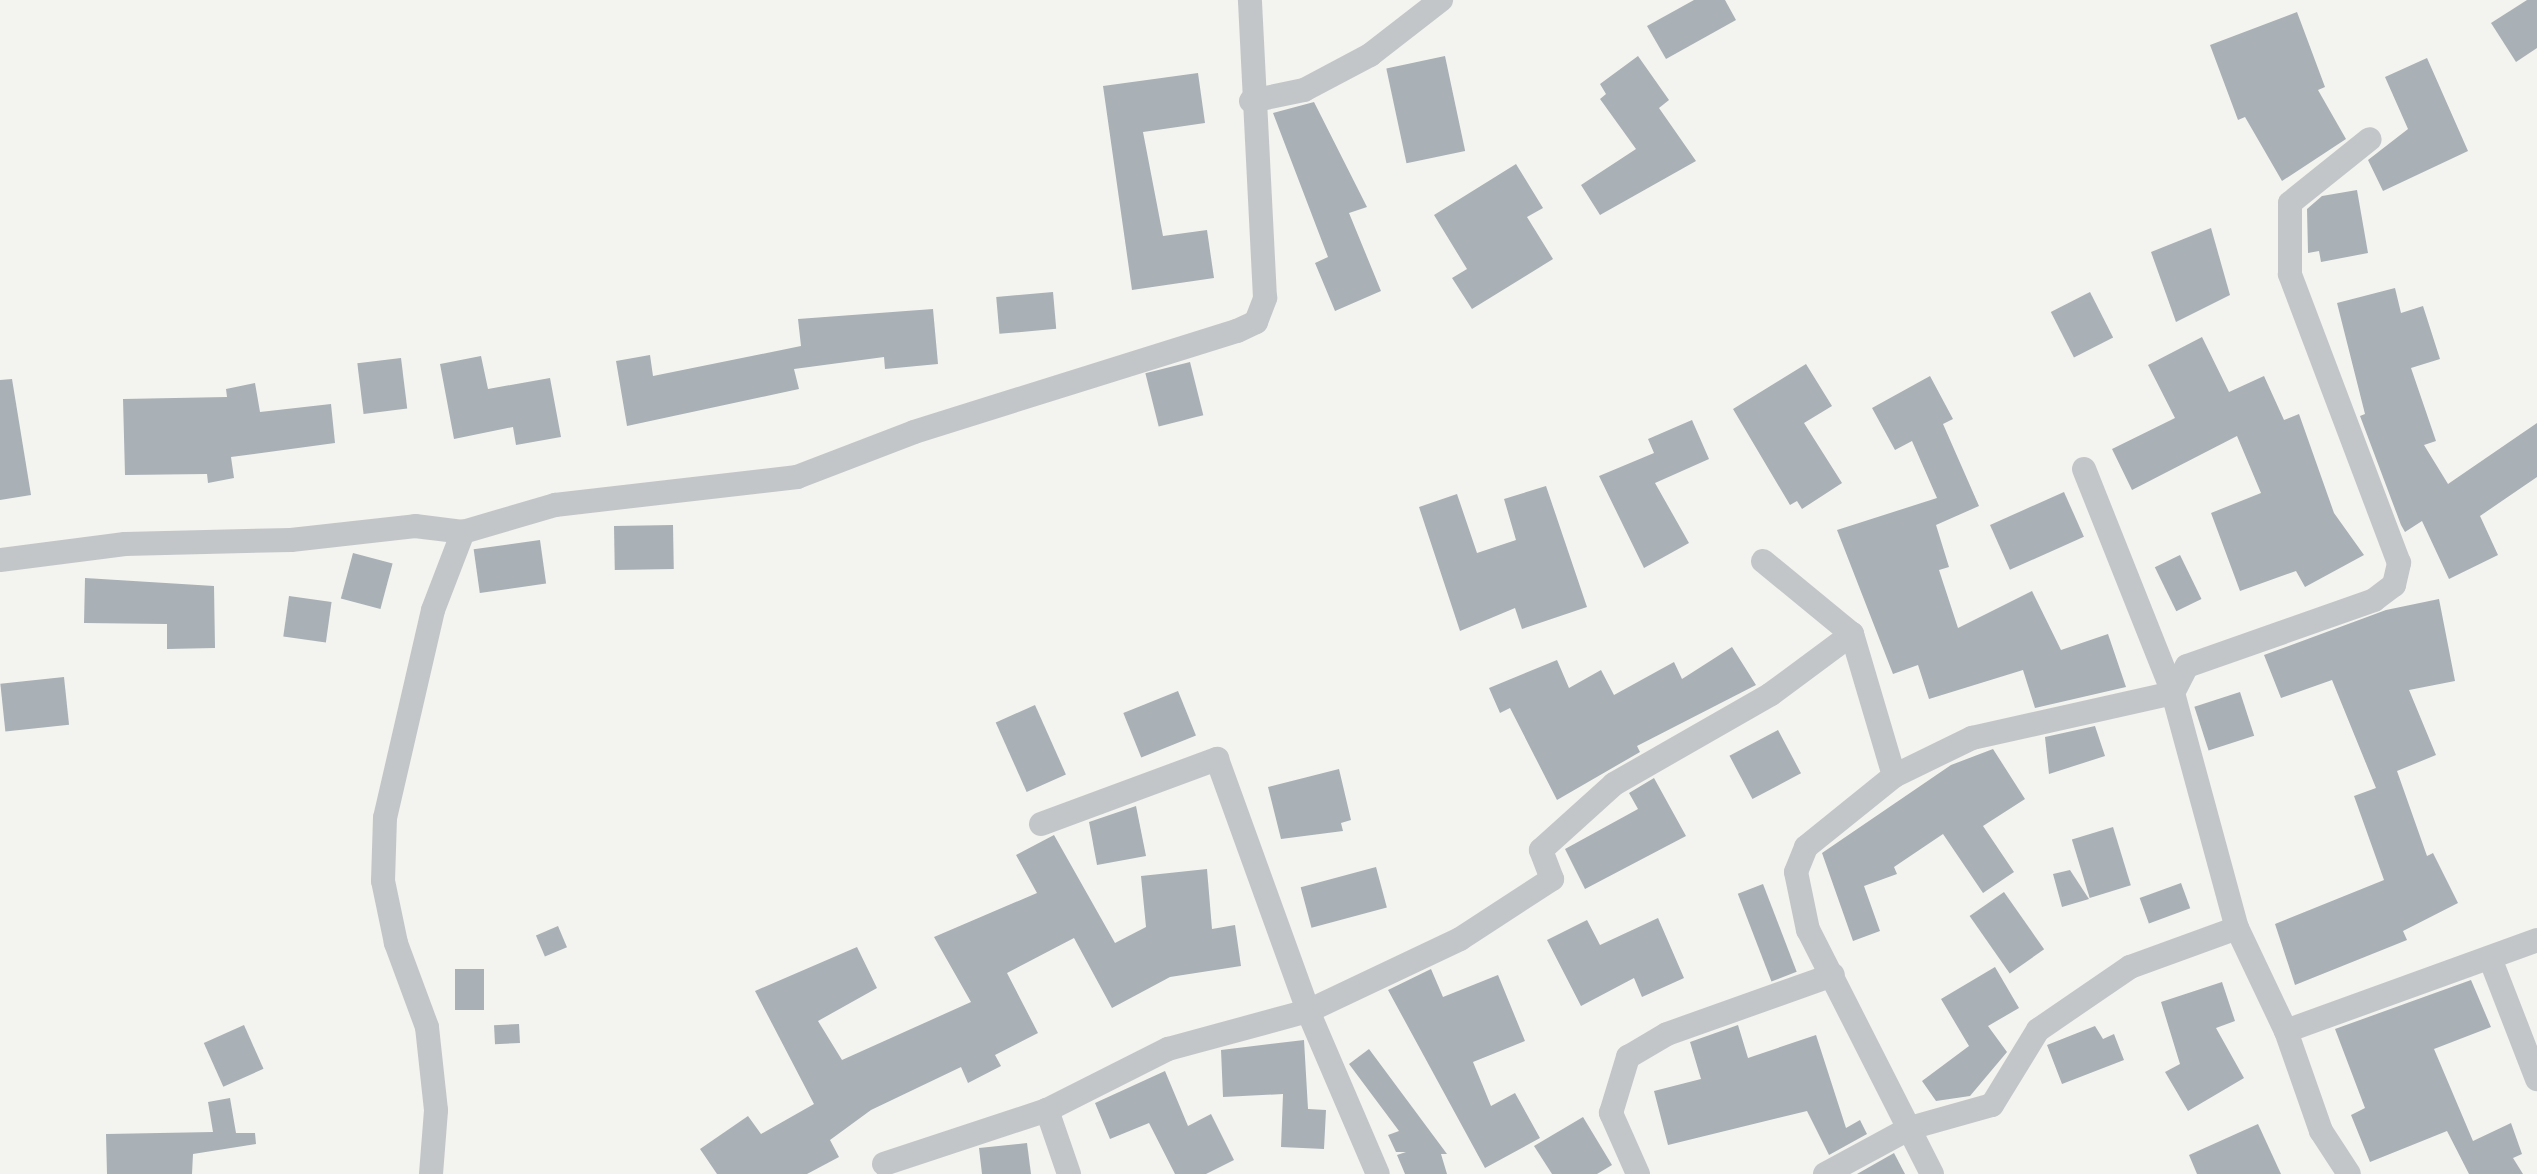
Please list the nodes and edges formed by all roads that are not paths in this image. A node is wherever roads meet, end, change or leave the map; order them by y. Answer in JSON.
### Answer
{"nodes":[{"id":1,"x":1250,"y":0,"type":"edge"},
{"id":2,"x":1441,"y":0,"type":"edge"},
{"id":3,"x":1251,"y":101,"type":"junction"},
{"id":4,"x":2370,"y":139,"type":"dead end"},
{"id":5,"x":2084,"y":469,"type":"dead end"},
{"id":6,"x":463,"y":532,"type":"junction"},
{"id":7,"x":0,"y":560,"type":"edge"},
{"id":8,"x":1763,"y":561,"type":"dead end"},
{"id":9,"x":1852,"y":634,"type":"junction"},
{"id":10,"x":2173,"y":693,"type":"junction"},
{"id":11,"x":1894,"y":776,"type":"junction"},
{"id":12,"x":1041,"y":824,"type":"dead end"},
{"id":13,"x":2237,"y":928,"type":"junction"},
{"id":14,"x":2537,"y":940,"type":"edge"},
{"id":15,"x":2490,"y":958,"type":"junction"},
{"id":16,"x":1833,"y":975,"type":"junction"},
{"id":17,"x":1308,"y":1011,"type":"junction"},
{"id":18,"x":2286,"y":1031,"type":"junction"},
{"id":19,"x":2537,"y":1079,"type":"edge"},
{"id":20,"x":1047,"y":1110,"type":"junction"},
{"id":21,"x":1910,"y":1128,"type":"junction"},
{"id":22,"x":884,"y":1164,"type":"dead end"},
{"id":23,"x":431,"y":1174,"type":"edge"},
{"id":24,"x":1069,"y":1174,"type":"edge"},
{"id":25,"x":1378,"y":1174,"type":"edge"},
{"id":26,"x":1638,"y":1174,"type":"edge"},
{"id":27,"x":1825,"y":1174,"type":"edge"},
{"id":28,"x":1932,"y":1174,"type":"edge"},
{"id":29,"x":2349,"y":1174,"type":"edge"}],
"edges":[{"from":1,"to":3,"type":"street"},
{"from":2,"to":3,"type":"street"},
{"from":3,"to":6,"type":"street"},
{"from":4,"to":10,"type":"street"},
{"from":5,"to":10,"type":"street"},
{"from":6,"to":7,"type":"street"},
{"from":6,"to":23,"type":"street"},
{"from":8,"to":9,"type":"street"},
{"from":9,"to":11,"type":"street"},
{"from":9,"to":17,"type":"street"},
{"from":10,"to":11,"type":"street"},
{"from":10,"to":13,"type":"street"},
{"from":11,"to":16,"type":"street"},
{"from":12,"to":17,"type":"street"},
{"from":13,"to":18,"type":"street"},
{"from":13,"to":21,"type":"street"},
{"from":14,"to":15,"type":"street"},
{"from":15,"to":18,"type":"street"},
{"from":15,"to":19,"type":"street"},
{"from":16,"to":21,"type":"street"},
{"from":16,"to":26,"type":"street"},
{"from":17,"to":20,"type":"street"},
{"from":17,"to":25,"type":"street"},
{"from":18,"to":29,"type":"street"},
{"from":20,"to":22,"type":"street"},
{"from":20,"to":24,"type":"street"},
{"from":21,"to":27,"type":"street"},
{"from":21,"to":28,"type":"street"}]}
